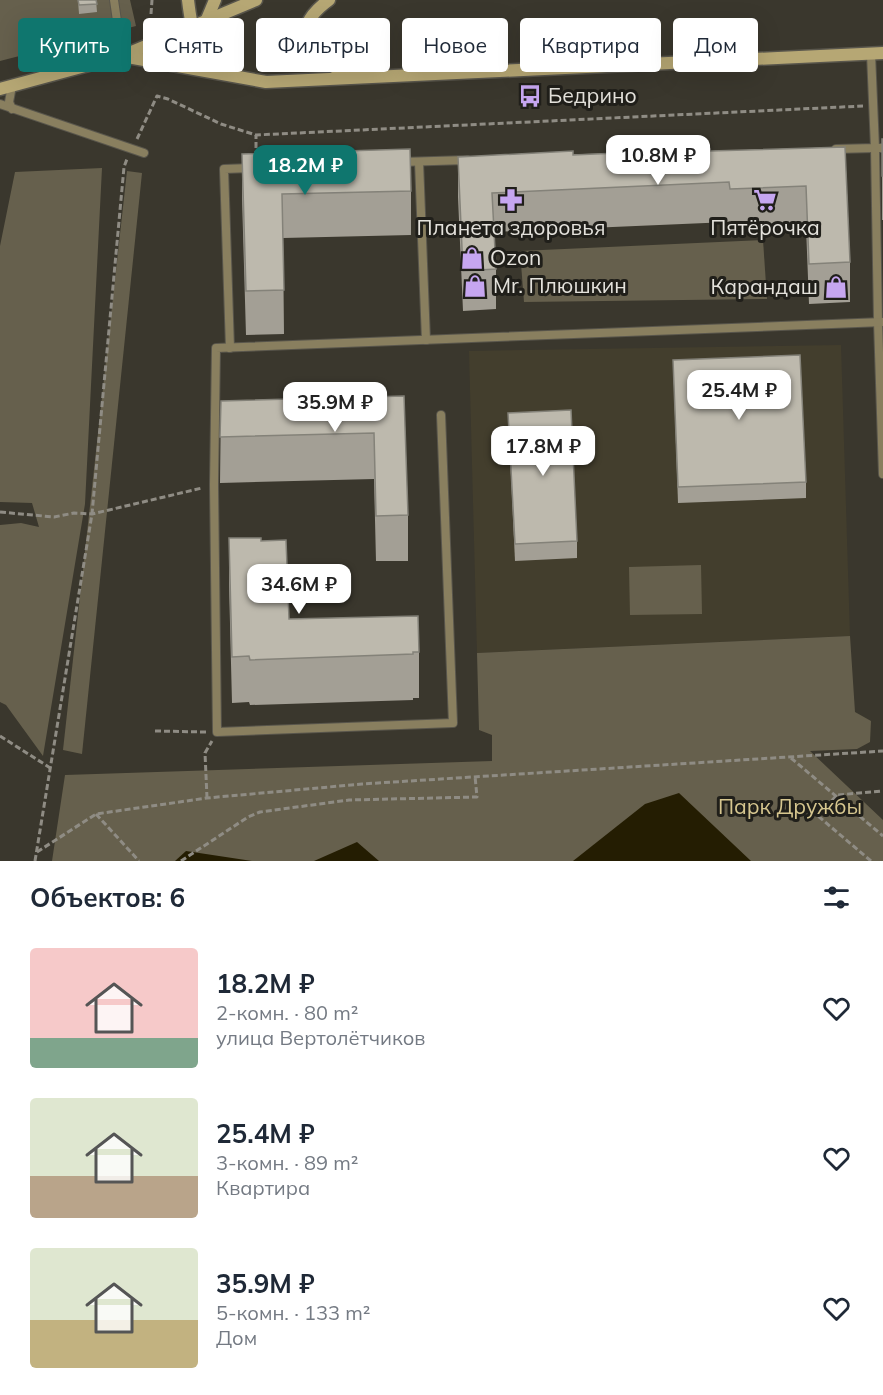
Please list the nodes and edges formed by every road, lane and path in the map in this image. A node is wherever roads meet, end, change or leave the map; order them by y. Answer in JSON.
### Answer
{"nodes":[{"id":1,"x":114,"y":0,"type":"edge"},
{"id":2,"x":152,"y":0,"type":"edge"},
{"id":3,"x":188,"y":0,"type":"edge"},
{"id":4,"x":215,"y":0,"type":"edge"},
{"id":5,"x":256,"y":0,"type":"edge"},
{"id":6,"x":329,"y":0,"type":"edge"},
{"id":7,"x":151,"y":14,"type":"dead end"},
{"id":8,"x":117,"y":18,"type":"edge"},
{"id":9,"x":190,"y":18,"type":"edge"},
{"id":10,"x":208,"y":18,"type":"edge"},
{"id":11,"x":212,"y":18,"type":"edge"},
{"id":12,"x":877,"y":53,"type":"edge"},
{"id":13,"x":131,"y":58,"type":"edge"},
{"id":14,"x":62,"y":72,"type":"edge"},
{"id":15,"x":220,"y":73,"type":"joint"},
{"id":16,"x":359,"y":77,"type":"junction"},
{"id":17,"x":6,"y":87,"type":"edge"},
{"id":18,"x":0,"y":104,"type":"edge"},
{"id":19,"x":874,"y":105,"type":"junction"},
{"id":20,"x":12,"y":109,"type":"junction"},
{"id":21,"x":256,"y":135,"type":"junction"},
{"id":22,"x":132,"y":148,"type":"junction"},
{"id":23,"x":879,"y":148,"type":"edge"},
{"id":24,"x":828,"y":150,"type":"edge"},
{"id":25,"x":144,"y":153,"type":"dead end"},
{"id":26,"x":477,"y":160,"type":"edge"},
{"id":27,"x":419,"y":162,"type":"junction"},
{"id":28,"x":396,"y":163,"type":"edge"},
{"id":29,"x":256,"y":168,"type":"joint"},
{"id":30,"x":881,"y":322,"type":"edge"},
{"id":31,"x":426,"y":340,"type":"junction"},
{"id":32,"x":230,"y":348,"type":"junction"},
{"id":33,"x":441,"y":415,"type":"dead end"},
{"id":34,"x":883,"y":474,"type":"edge"},
{"id":35,"x":214,"y":485,"type":"junction"},
{"id":36,"x":0,"y":512,"type":"edge"},
{"id":37,"x":92,"y":514,"type":"junction"},
{"id":38,"x":155,"y":730,"type":"dead end"},
{"id":39,"x":217,"y":732,"type":"junction"},
{"id":40,"x":0,"y":736,"type":"edge"},
{"id":41,"x":883,"y":751,"type":"edge"},
{"id":42,"x":790,"y":757,"type":"junction"},
{"id":43,"x":52,"y":769,"type":"junction"},
{"id":44,"x":475,"y":776,"type":"junction"},
{"id":45,"x":883,"y":791,"type":"edge"},
{"id":46,"x":837,"y":795,"type":"junction"},
{"id":47,"x":207,"y":798,"type":"junction"},
{"id":48,"x":96,"y":814,"type":"junction"},
{"id":49,"x":883,"y":836,"type":"edge"},
{"id":50,"x":37,"y":852,"type":"junction"},
{"id":51,"x":35,"y":861,"type":"edge"},
{"id":52,"x":139,"y":861,"type":"edge"},
{"id":53,"x":181,"y":861,"type":"edge"},
{"id":54,"x":871,"y":861,"type":"edge"}],
"edges":[{"from":1,"to":8,"type":"lane"},
{"from":2,"to":7,"type":"path"},
{"from":3,"to":9,"type":"main road"},
{"from":4,"to":10,"type":"main road"},
{"from":5,"to":11,"type":"main road"},
{"from":6,"to":16,"type":"main road"},
{"from":12,"to":16,"type":"main road"},
{"from":12,"to":19,"type":"lane"},
{"from":13,"to":15,"type":"main road"},
{"from":14,"to":17,"type":"main road"},
{"from":15,"to":16,"type":"main road"},
{"from":17,"to":20,"type":"lane"},
{"from":18,"to":20,"type":"lane"},
{"from":19,"to":21,"type":"path"},
{"from":19,"to":23,"type":"lane"},
{"from":20,"to":22,"type":"lane"},
{"from":21,"to":22,"type":"path"},
{"from":21,"to":29,"type":"path"},
{"from":22,"to":25,"type":"lane"},
{"from":22,"to":37,"type":"path"},
{"from":23,"to":24,"type":"lane"},
{"from":23,"to":30,"type":"lane"},
{"from":26,"to":27,"type":"lane"},
{"from":27,"to":28,"type":"lane"},
{"from":27,"to":31,"type":"lane"},
{"from":29,"to":32,"type":"lane"},
{"from":30,"to":31,"type":"lane"},
{"from":30,"to":34,"type":"lane"},
{"from":31,"to":32,"type":"lane"},
{"from":32,"to":35,"type":"lane"},
{"from":33,"to":39,"type":"lane"},
{"from":35,"to":37,"type":"path"},
{"from":35,"to":39,"type":"lane"},
{"from":36,"to":37,"type":"path"},
{"from":37,"to":43,"type":"path"},
{"from":38,"to":39,"type":"path"},
{"from":39,"to":47,"type":"path"},
{"from":40,"to":43,"type":"path"},
{"from":41,"to":42,"type":"path"},
{"from":42,"to":44,"type":"path"},
{"from":42,"to":46,"type":"path"},
{"from":43,"to":50,"type":"path"},
{"from":44,"to":47,"type":"path"},
{"from":44,"to":53,"type":"path"},
{"from":45,"to":46,"type":"path"},
{"from":46,"to":49,"type":"path"},
{"from":46,"to":54,"type":"path"},
{"from":47,"to":48,"type":"path"},
{"from":48,"to":50,"type":"path"},
{"from":48,"to":52,"type":"path"},
{"from":50,"to":51,"type":"path"}]}
